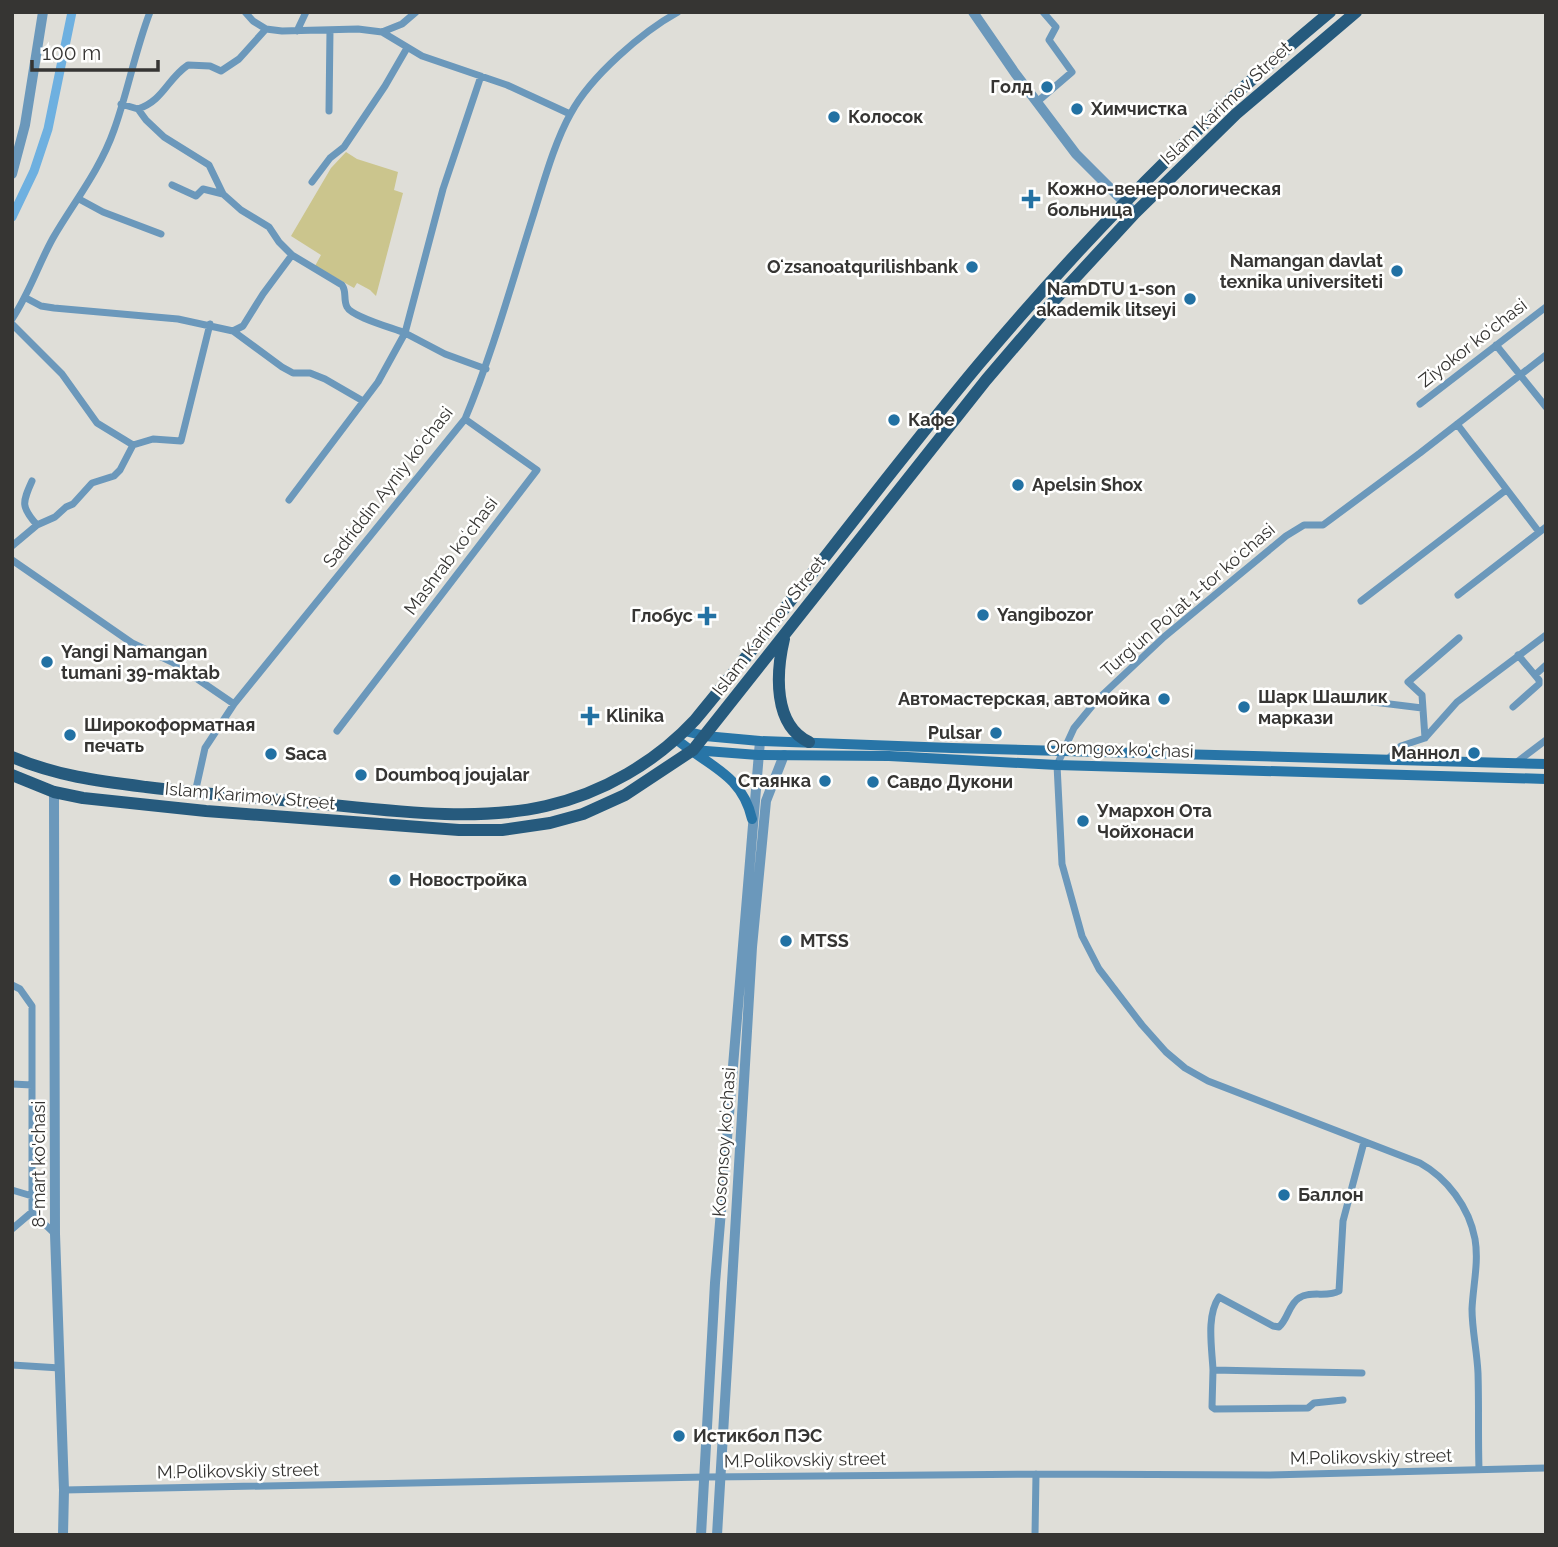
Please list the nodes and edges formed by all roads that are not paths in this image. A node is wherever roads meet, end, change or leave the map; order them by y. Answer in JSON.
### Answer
{"nodes":[{"id":1,"x":43,"y":12,"type":"edge"},
{"id":2,"x":150,"y":12,"type":"edge"},
{"id":3,"x":245,"y":12,"type":"edge"},
{"id":4,"x":306,"y":12,"type":"edge"},
{"id":5,"x":416,"y":12,"type":"edge"},
{"id":6,"x":678,"y":12,"type":"edge"},
{"id":7,"x":973,"y":12,"type":"edge"},
{"id":8,"x":1044,"y":12,"type":"edge"},
{"id":9,"x":1330,"y":12,"type":"edge"},
{"id":10,"x":1356,"y":12,"type":"edge"},
{"id":11,"x":266,"y":29,"type":"junction"},
{"id":12,"x":330,"y":30,"type":"junction"},
{"id":13,"x":297,"y":32,"type":"junction"},
{"id":14,"x":382,"y":32,"type":"junction"},
{"id":15,"x":407,"y":48,"type":"junction"},
{"id":16,"x":481,"y":76,"type":"junction"},
{"id":17,"x":1037,"y":102,"type":"junction"},
{"id":18,"x":121,"y":104,"type":"junction"},
{"id":19,"x":138,"y":109,"type":"junction"},
{"id":20,"x":329,"y":111,"type":"dead end"},
{"id":21,"x":570,"y":114,"type":"junction"},
{"id":22,"x":12,"y":174,"type":"edge"},
{"id":23,"x":312,"y":181,"type":"dead end"},
{"id":24,"x":172,"y":185,"type":"dead end"},
{"id":25,"x":223,"y":194,"type":"junction"},
{"id":26,"x":79,"y":199,"type":"junction"},
{"id":27,"x":1123,"y":202,"type":"junction"},
{"id":28,"x":1135,"y":213,"type":"junction"},
{"id":29,"x":161,"y":234,"type":"dead end"},
{"id":30,"x":292,"y":255,"type":"junction"},
{"id":31,"x":26,"y":298,"type":"junction"},
{"id":32,"x":1546,"y":307,"type":"edge"},
{"id":33,"x":12,"y":322,"type":"edge"},
{"id":34,"x":210,"y":324,"type":"junction"},
{"id":35,"x":233,"y":331,"type":"junction"},
{"id":36,"x":405,"y":333,"type":"junction"},
{"id":37,"x":1496,"y":345,"type":"junction"},
{"id":38,"x":1546,"y":355,"type":"edge"},
{"id":39,"x":486,"y":369,"type":"junction"},
{"id":40,"x":1521,"y":375,"type":"junction"},
{"id":41,"x":363,"y":401,"type":"junction"},
{"id":42,"x":1420,"y":404,"type":"dead end"},
{"id":43,"x":1546,"y":407,"type":"edge"},
{"id":44,"x":465,"y":419,"type":"junction"},
{"id":45,"x":1457,"y":425,"type":"junction"},
{"id":46,"x":133,"y":445,"type":"junction"},
{"id":47,"x":32,"y":481,"type":"dead end"},
{"id":48,"x":1506,"y":490,"type":"junction"},
{"id":49,"x":289,"y":500,"type":"dead end"},
{"id":50,"x":37,"y":525,"type":"junction"},
{"id":51,"x":1543,"y":530,"type":"edge"},
{"id":52,"x":12,"y":546,"type":"edge"},
{"id":53,"x":12,"y":560,"type":"edge"},
{"id":54,"x":1458,"y":595,"type":"dead end"},
{"id":55,"x":1361,"y":601,"type":"dead end"},
{"id":56,"x":785,"y":632,"type":"junction"},
{"id":57,"x":1546,"y":635,"type":"edge"},
{"id":58,"x":1459,"y":638,"type":"dead end"},
{"id":59,"x":1518,"y":655,"type":"junction"},
{"id":60,"x":1546,"y":665,"type":"edge"},
{"id":61,"x":1535,"y":674,"type":"junction"},
{"id":62,"x":1341,"y":698,"type":"dead end"},
{"id":63,"x":234,"y":704,"type":"junction"},
{"id":64,"x":1513,"y":707,"type":"dead end"},
{"id":65,"x":1422,"y":708,"type":"junction"},
{"id":66,"x":337,"y":732,"type":"dead end"},
{"id":67,"x":681,"y":735,"type":"junction"},
{"id":68,"x":705,"y":736,"type":"junction"},
{"id":69,"x":1425,"y":737,"type":"junction"},
{"id":70,"x":1546,"y":740,"type":"edge"},
{"id":71,"x":760,"y":741,"type":"junction"},
{"id":72,"x":809,"y":742,"type":"junction"},
{"id":73,"x":693,"y":750,"type":"junction"},
{"id":74,"x":1063,"y":750,"type":"junction"},
{"id":75,"x":758,"y":755,"type":"junction"},
{"id":76,"x":784,"y":755,"type":"junction"},
{"id":77,"x":12,"y":757,"type":"edge"},
{"id":78,"x":1388,"y":759,"type":"junction"},
{"id":79,"x":1489,"y":762,"type":"junction"},
{"id":80,"x":1517,"y":763,"type":"junction"},
{"id":81,"x":1546,"y":764,"type":"edge"},
{"id":82,"x":1057,"y":765,"type":"junction"},
{"id":83,"x":12,"y":775,"type":"edge"},
{"id":84,"x":1489,"y":777,"type":"junction"},
{"id":85,"x":1546,"y":779,"type":"edge"},
{"id":86,"x":54,"y":792,"type":"junction"},
{"id":87,"x":195,"y":793,"type":"junction"},
{"id":88,"x":752,"y":819,"type":"junction"},
{"id":89,"x":12,"y":985,"type":"edge"},
{"id":90,"x":12,"y":1084,"type":"edge"},
{"id":91,"x":32,"y":1085,"type":"junction"},
{"id":92,"x":1364,"y":1142,"type":"junction"},
{"id":93,"x":12,"y":1190,"type":"edge"},
{"id":94,"x":32,"y":1196,"type":"junction"},
{"id":95,"x":32,"y":1212,"type":"junction"},
{"id":96,"x":12,"y":1229,"type":"edge"},
{"id":97,"x":55,"y":1234,"type":"junction"},
{"id":98,"x":12,"y":1365,"type":"edge"},
{"id":99,"x":60,"y":1368,"type":"junction"},
{"id":100,"x":1213,"y":1370,"type":"junction"},
{"id":101,"x":1362,"y":1373,"type":"dead end"},
{"id":102,"x":1343,"y":1400,"type":"dead end"},
{"id":103,"x":1546,"y":1468,"type":"edge"},
{"id":104,"x":1479,"y":1469,"type":"junction"},
{"id":105,"x":1036,"y":1474,"type":"junction"},
{"id":106,"x":705,"y":1477,"type":"junction"},
{"id":107,"x":721,"y":1477,"type":"junction"},
{"id":108,"x":64,"y":1490,"type":"junction"},
{"id":109,"x":63,"y":1535,"type":"edge"},
{"id":110,"x":701,"y":1535,"type":"edge"},
{"id":111,"x":717,"y":1535,"type":"edge"},
{"id":112,"x":1035,"y":1535,"type":"edge"}],
"edges":[{"from":1,"to":22,"type":"street"},
{"from":2,"to":18,"type":"street"},
{"from":3,"to":11,"type":"street"},
{"from":4,"to":13,"type":"street"},
{"from":5,"to":14,"type":"street"},
{"from":6,"to":21,"type":"street","name":"Sadriddin Ayniy koʻchasi"},
{"from":7,"to":17,"type":"street"},
{"from":8,"to":17,"type":"street"},
{"from":9,"to":27,"type":"main road","name":"Islam Karimov Street"},
{"from":10,"to":28,"type":"main road","name":"Islam Karimov Street"},
{"from":11,"to":13,"type":"street"},
{"from":11,"to":19,"type":"street"},
{"from":12,"to":13,"type":"street"},
{"from":12,"to":14,"type":"street"},
{"from":12,"to":20,"type":"street"},
{"from":14,"to":15,"type":"street"},
{"from":15,"to":16,"type":"street"},
{"from":15,"to":23,"type":"street"},
{"from":16,"to":21,"type":"street"},
{"from":16,"to":36,"type":"street"},
{"from":17,"to":27,"type":"street"},
{"from":18,"to":19,"type":"street"},
{"from":18,"to":26,"type":"street"},
{"from":19,"to":25,"type":"street"},
{"from":21,"to":39,"type":"street","name":"Sadriddin Ayniy koʻchasi"},
{"from":24,"to":25,"type":"street"},
{"from":25,"to":30,"type":"street"},
{"from":26,"to":29,"type":"street"},
{"from":26,"to":31,"type":"street"},
{"from":27,"to":28,"type":"street"},
{"from":27,"to":67,"type":"main road","name":"Islam Karimov Street"},
{"from":28,"to":56,"type":"main road","name":"Islam Karimov Street"},
{"from":30,"to":35,"type":"street"},
{"from":30,"to":36,"type":"street"},
{"from":31,"to":33,"type":"street"},
{"from":31,"to":34,"type":"street"},
{"from":32,"to":37,"type":"street","name":"Ziyokor koʻchasi"},
{"from":33,"to":46,"type":"street"},
{"from":34,"to":35,"type":"street"},
{"from":34,"to":46,"type":"street"},
{"from":35,"to":41,"type":"street"},
{"from":36,"to":39,"type":"street"},
{"from":36,"to":41,"type":"street"},
{"from":37,"to":40,"type":"street"},
{"from":37,"to":42,"type":"street","name":"Ziyokor koʻchasi"},
{"from":38,"to":40,"type":"street","name":"Turgʻun Poʻlat 1-tor koʻchasi"},
{"from":39,"to":44,"type":"street","name":"Sadriddin Ayniy koʻchasi"},
{"from":40,"to":43,"type":"street"},
{"from":40,"to":45,"type":"street","name":"Turgʻun Poʻlat 1-tor koʻchasi"},
{"from":41,"to":49,"type":"street"},
{"from":44,"to":63,"type":"street","name":"Sadriddin Ayniy koʻchasi"},
{"from":44,"to":66,"type":"street","name":"Mashrab koʻchasi"},
{"from":45,"to":48,"type":"street"},
{"from":45,"to":74,"type":"street","name":"Turgʻun Poʻlat 1-tor koʻchasi"},
{"from":46,"to":50,"type":"street"},
{"from":47,"to":50,"type":"street"},
{"from":48,"to":51,"type":"street"},
{"from":48,"to":55,"type":"street"},
{"from":50,"to":52,"type":"street"},
{"from":51,"to":54,"type":"street"},
{"from":53,"to":63,"type":"street"},
{"from":56,"to":68,"type":"main road","name":"Islam Karimov Street"},
{"from":56,"to":72,"type":"main road"},
{"from":57,"to":59,"type":"street"},
{"from":58,"to":65,"type":"street"},
{"from":59,"to":61,"type":"street"},
{"from":59,"to":69,"type":"street"},
{"from":60,"to":61,"type":"street"},
{"from":61,"to":64,"type":"street"},
{"from":62,"to":65,"type":"street"},
{"from":63,"to":87,"type":"street","name":"Sadriddin Ayniy koʻchasi"},
{"from":65,"to":69,"type":"street"},
{"from":67,"to":68,"type":"main road","name":"Oromgox ko‘chasi"},
{"from":67,"to":73,"type":"main road"},
{"from":67,"to":87,"type":"main road","name":"Islam Karimov Street"},
{"from":68,"to":71,"type":"main road","name":"Oromgox ko‘chasi"},
{"from":68,"to":73,"type":"main road","name":"Islam Karimov Street"},
{"from":69,"to":78,"type":"street"},
{"from":70,"to":80,"type":"street"},
{"from":71,"to":72,"type":"main road","name":"Oromgox ko‘chasi"},
{"from":71,"to":75,"type":"street","name":"Kosonsoy koʻchasi"},
{"from":72,"to":74,"type":"main road","name":"Oromgox ko‘chasi"},
{"from":73,"to":75,"type":"main road","name":"Oromgox ko‘chasi"},
{"from":73,"to":86,"type":"main road","name":"Islam Karimov Street"},
{"from":73,"to":88,"type":"main road"},
{"from":74,"to":78,"type":"main road","name":"Oromgox ko‘chasi"},
{"from":74,"to":82,"type":"street","name":"Turgʻun Poʻlat 1-tor koʻchasi"},
{"from":75,"to":76,"type":"main road","name":"Oromgox ko‘chasi"},
{"from":75,"to":88,"type":"street","name":"Kosonsoy koʻchasi"},
{"from":76,"to":82,"type":"main road","name":"Oromgox ko‘chasi"},
{"from":76,"to":107,"type":"street","name":"Kosonsoy koʻchasi"},
{"from":77,"to":87,"type":"main road","name":"Islam Karimov Street"},
{"from":78,"to":79,"type":"main road","name":"Oromgox ko‘chasi"},
{"from":79,"to":80,"type":"main road","name":"Oromgox ko‘chasi"},
{"from":79,"to":84,"type":"street"},
{"from":80,"to":81,"type":"main road","name":"Oromgox ko‘chasi"},
{"from":82,"to":84,"type":"main road","name":"Oromgox ko‘chasi"},
{"from":82,"to":92,"type":"street"},
{"from":83,"to":86,"type":"main road","name":"Islam Karimov Street"},
{"from":84,"to":85,"type":"main road","name":"Oromgox ko‘chasi"},
{"from":86,"to":97,"type":"street","name":"8-mart ko'chasi"},
{"from":88,"to":106,"type":"street","name":"Kosonsoy koʻchasi"},
{"from":89,"to":91,"type":"street"},
{"from":90,"to":91,"type":"street"},
{"from":91,"to":94,"type":"street"},
{"from":92,"to":100,"type":"street"},
{"from":92,"to":104,"type":"street"},
{"from":93,"to":94,"type":"street"},
{"from":94,"to":95,"type":"street"},
{"from":95,"to":96,"type":"street"},
{"from":95,"to":97,"type":"street"},
{"from":97,"to":99,"type":"street","name":"8-mart ko'chasi"},
{"from":98,"to":99,"type":"street"},
{"from":99,"to":108,"type":"street","name":"8-mart ko'chasi"},
{"from":100,"to":101,"type":"street"},
{"from":100,"to":102,"type":"street"},
{"from":103,"to":104,"type":"street","name":"M.Polikovskiy street"},
{"from":104,"to":105,"type":"street","name":"M.Polikovskiy street"},
{"from":105,"to":107,"type":"street","name":"M.Polikovskiy street"},
{"from":105,"to":112,"type":"street"},
{"from":106,"to":107,"type":"street","name":"M.Polikovskiy street"},
{"from":106,"to":108,"type":"street","name":"M.Polikovskiy street"},
{"from":106,"to":110,"type":"street","name":"Kosonsoy koʻchasi"},
{"from":107,"to":111,"type":"street","name":"Kosonsoy koʻchasi"},
{"from":108,"to":109,"type":"street","name":"8-mart ko'chasi"}]}
